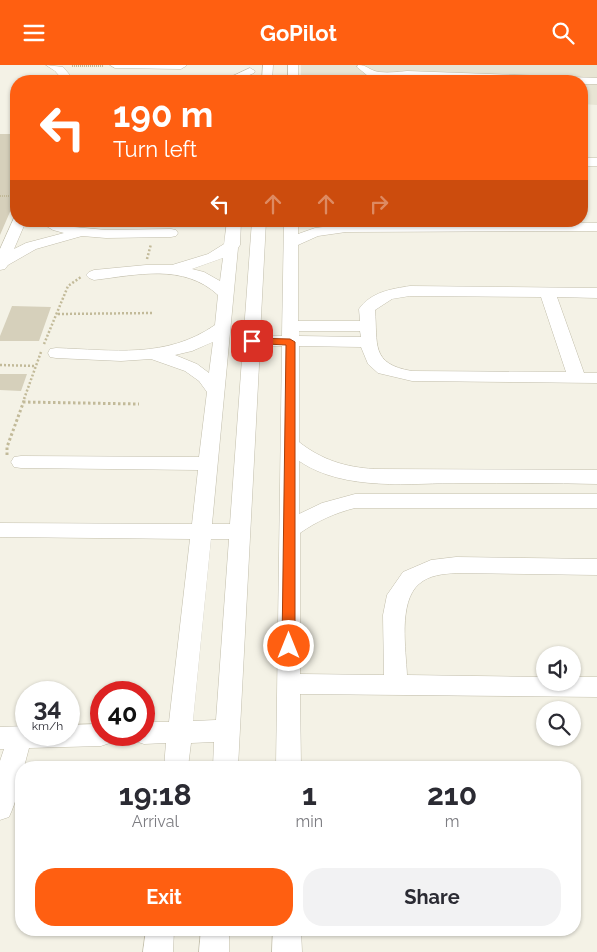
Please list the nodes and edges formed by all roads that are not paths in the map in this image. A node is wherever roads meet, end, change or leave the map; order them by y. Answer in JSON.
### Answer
{"nodes":[{"id":1,"x":115,"y":65,"type":"edge"},
{"id":2,"x":363,"y":65,"type":"edge"},
{"id":3,"x":379,"y":65,"type":"edge"},
{"id":4,"x":501,"y":65,"type":"edge"},
{"id":5,"x":181,"y":66,"type":"edge"},
{"id":6,"x":535,"y":67,"type":"dead end"},
{"id":7,"x":597,"y":72,"type":"edge"},
{"id":8,"x":407,"y":73,"type":"junction"},
{"id":9,"x":448,"y":75,"type":"edge"},
{"id":10,"x":491,"y":75,"type":"edge"},
{"id":11,"x":553,"y":75,"type":"joint"},
{"id":12,"x":16,"y":227,"type":"edge"},
{"id":13,"x":59,"y":227,"type":"edge"},
{"id":14,"x":234,"y":227,"type":"edge"},
{"id":15,"x":259,"y":227,"type":"edge"},
{"id":16,"x":291,"y":227,"type":"edge"},
{"id":17,"x":597,"y":227,"type":"edge"},
{"id":18,"x":85,"y":233,"type":"junction"},
{"id":19,"x":170,"y":233,"type":"dead end"},
{"id":20,"x":291,"y":243,"type":"junction"},
{"id":21,"x":233,"y":245,"type":"junction"},
{"id":22,"x":1,"y":264,"type":"edge"},
{"id":23,"x":174,"y":269,"type":"junction"},
{"id":24,"x":94,"y":275,"type":"road end"},
{"id":25,"x":547,"y":292,"type":"junction"},
{"id":26,"x":597,"y":293,"type":"edge"},
{"id":27,"x":226,"y":294,"type":"junction"},
{"id":28,"x":223,"y":327,"type":"junction"},
{"id":29,"x":290,"y":334,"type":"junction"},
{"id":30,"x":369,"y":334,"type":"junction"},
{"id":31,"x":252,"y":341,"type":"junction"},
{"id":32,"x":56,"y":353,"type":"dead end"},
{"id":33,"x":150,"y":354,"type":"junction"},
{"id":34,"x":577,"y":378,"type":"junction"},
{"id":35,"x":597,"y":378,"type":"edge"},
{"id":36,"x":216,"y":392,"type":"junction"},
{"id":37,"x":290,"y":444,"type":"junction"},
{"id":38,"x":21,"y":461,"type":"road end"},
{"id":39,"x":208,"y":464,"type":"junction"},
{"id":40,"x":597,"y":477,"type":"edge"},
{"id":41,"x":597,"y":501,"type":"edge"},
{"id":42,"x":0,"y":530,"type":"edge"},
{"id":43,"x":289,"y":530,"type":"junction"},
{"id":44,"x":201,"y":531,"type":"junction"},
{"id":45,"x":239,"y":532,"type":"junction"},
{"id":46,"x":597,"y":567,"type":"edge"},
{"id":47,"x":288,"y":684,"type":"junction"},
{"id":48,"x":396,"y":685,"type":"junction"},
{"id":49,"x":597,"y":687,"type":"edge"},
{"id":50,"x":227,"y":731,"type":"junction"},
{"id":51,"x":180,"y":732,"type":"junction"},
{"id":52,"x":155,"y":733,"type":"edge"},
{"id":53,"x":90,"y":735,"type":"edge"},
{"id":54,"x":9,"y":738,"type":"edge"},
{"id":55,"x":177,"y":761,"type":"edge"},
{"id":56,"x":225,"y":761,"type":"edge"},
{"id":57,"x":288,"y":761,"type":"edge"},
{"id":58,"x":0,"y":807,"type":"edge"},
{"id":59,"x":159,"y":936,"type":"edge"},
{"id":60,"x":215,"y":936,"type":"edge"},
{"id":61,"x":287,"y":936,"type":"edge"},
{"id":62,"x":158,"y":952,"type":"edge"},
{"id":63,"x":214,"y":952,"type":"edge"},
{"id":64,"x":287,"y":952,"type":"edge"}],
"edges":[{"from":1,"to":5,"type":"street"},
{"from":2,"to":8,"type":"street"},
{"from":3,"to":8,"type":"street"},
{"from":4,"to":10,"type":"street"},
{"from":6,"to":11,"type":"street"},
{"from":7,"to":11,"type":"street"},
{"from":8,"to":9,"type":"street"},
{"from":12,"to":22,"type":"street"},
{"from":13,"to":18,"type":"street"},
{"from":14,"to":21,"type":"street"},
{"from":15,"to":31,"type":"street"},
{"from":16,"to":20,"type":"street"},
{"from":17,"to":20,"type":"street"},
{"from":18,"to":19,"type":"street"},
{"from":18,"to":22,"type":"street"},
{"from":20,"to":29,"type":"street"},
{"from":21,"to":23,"type":"street"},
{"from":21,"to":27,"type":"street"},
{"from":23,"to":24,"type":"street"},
{"from":23,"to":27,"type":"street"},
{"from":25,"to":26,"type":"street"},
{"from":25,"to":30,"type":"street"},
{"from":25,"to":34,"type":"street"},
{"from":27,"to":28,"type":"street"},
{"from":28,"to":33,"type":"street"},
{"from":28,"to":36,"type":"street"},
{"from":29,"to":30,"type":"street"},
{"from":29,"to":31,"type":"street"},
{"from":29,"to":37,"type":"street"},
{"from":30,"to":34,"type":"street"},
{"from":31,"to":45,"type":"street"},
{"from":32,"to":33,"type":"street"},
{"from":33,"to":36,"type":"street"},
{"from":34,"to":35,"type":"street"},
{"from":36,"to":39,"type":"street"},
{"from":37,"to":40,"type":"street"},
{"from":37,"to":43,"type":"street"},
{"from":38,"to":39,"type":"street"},
{"from":39,"to":44,"type":"street"},
{"from":41,"to":43,"type":"street"},
{"from":42,"to":44,"type":"street"},
{"from":43,"to":47,"type":"street"},
{"from":44,"to":45,"type":"street"},
{"from":44,"to":51,"type":"street"},
{"from":45,"to":50,"type":"street"},
{"from":46,"to":48,"type":"street"},
{"from":47,"to":48,"type":"street"},
{"from":47,"to":57,"type":"street"},
{"from":48,"to":49,"type":"street"},
{"from":50,"to":51,"type":"street"},
{"from":50,"to":56,"type":"street"},
{"from":51,"to":52,"type":"street"},
{"from":51,"to":55,"type":"street"},
{"from":53,"to":54,"type":"street"},
{"from":54,"to":58,"type":"street"},
{"from":59,"to":62,"type":"street"},
{"from":60,"to":63,"type":"street"},
{"from":61,"to":64,"type":"street"}]}
